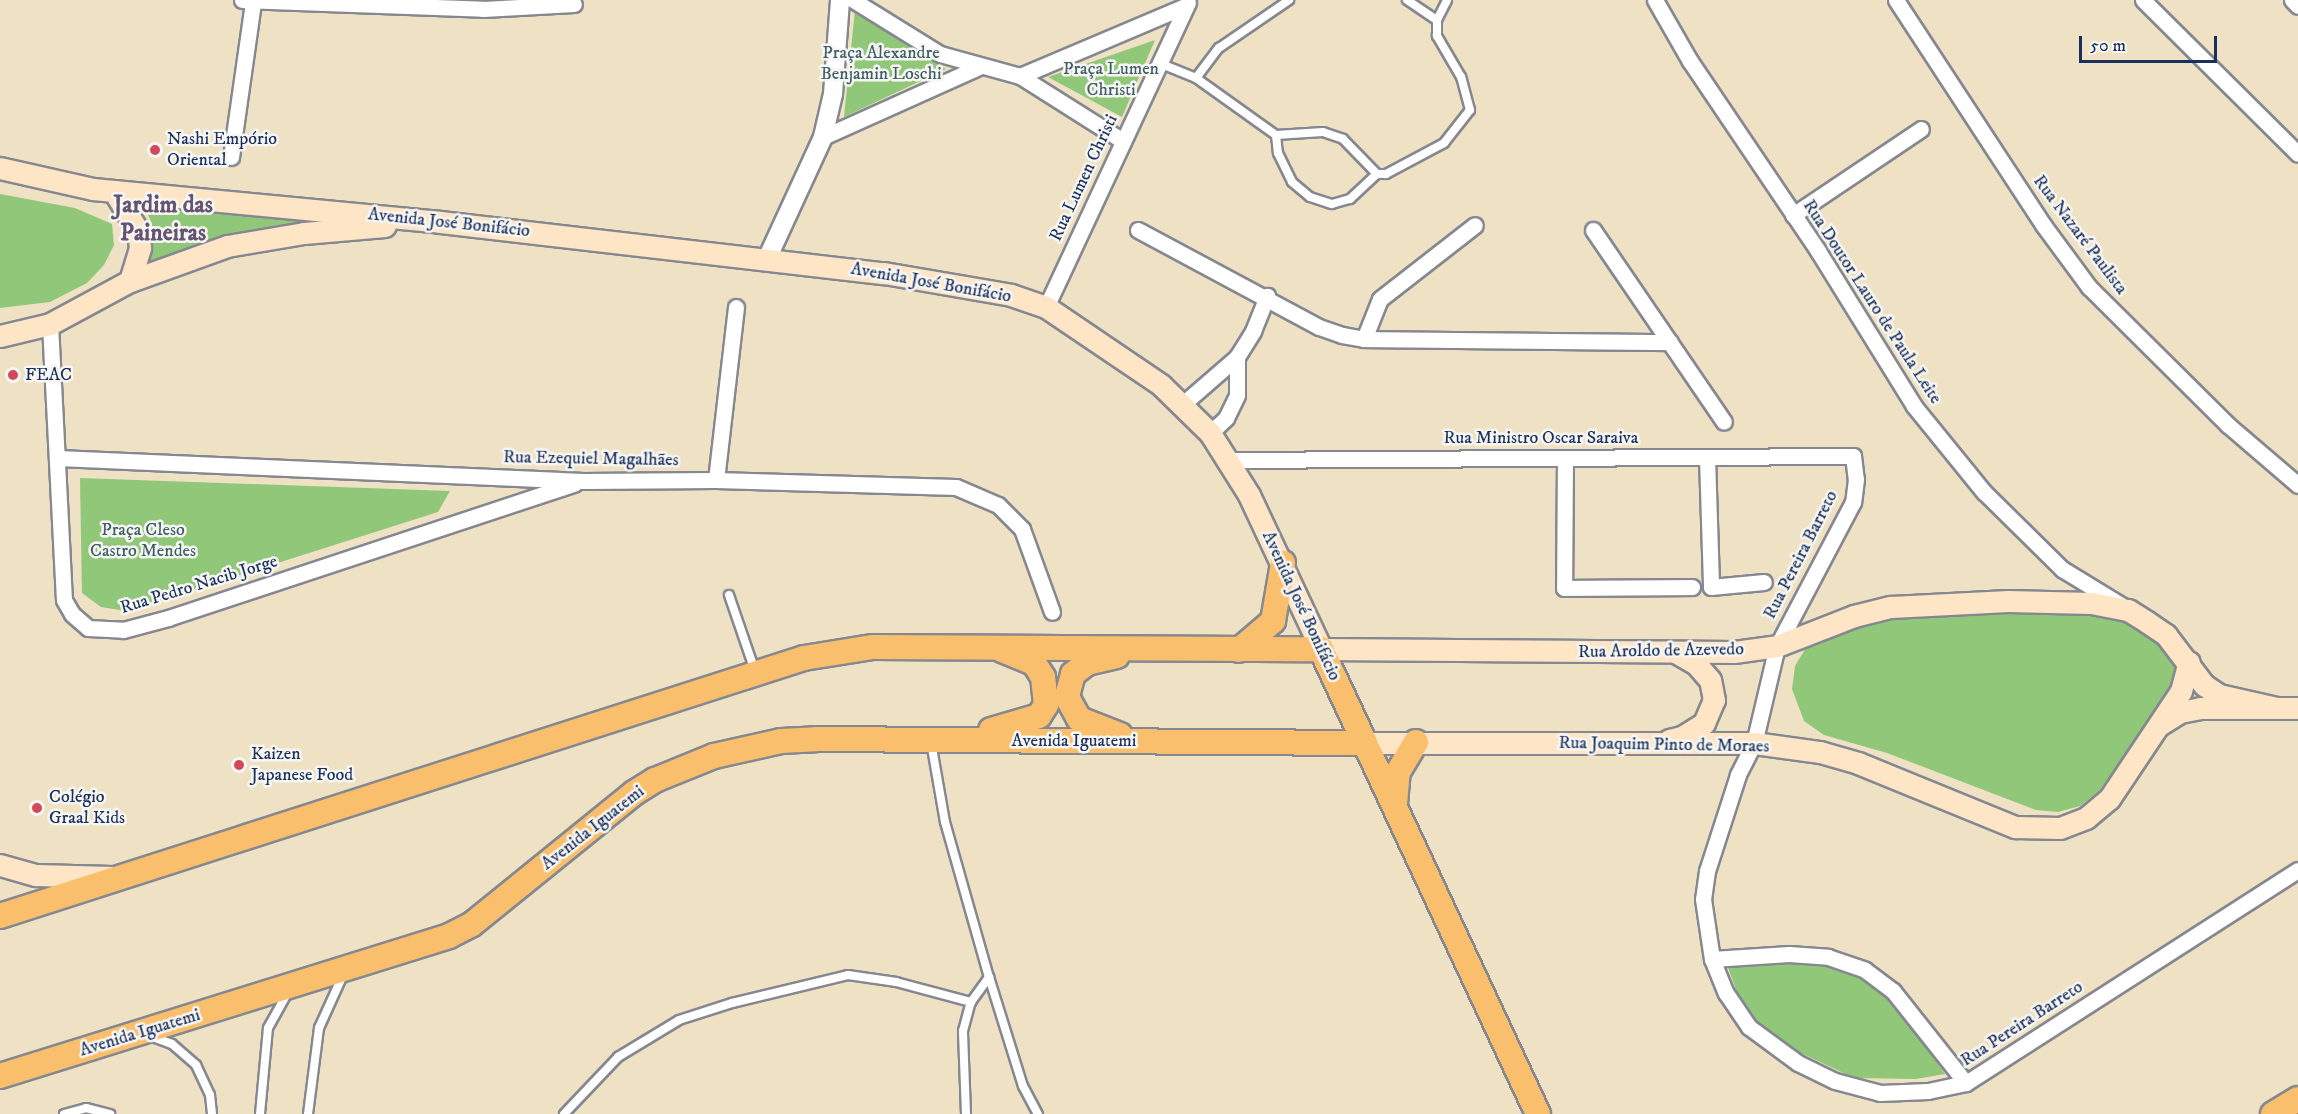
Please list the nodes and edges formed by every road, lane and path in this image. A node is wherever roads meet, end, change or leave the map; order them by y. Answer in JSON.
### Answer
{"nodes":[{"id":1,"x":840,"y":0,"type":"edge"},
{"id":2,"x":853,"y":0,"type":"edge"},
{"id":3,"x":1290,"y":0,"type":"edge"},
{"id":4,"x":1407,"y":0,"type":"edge"},
{"id":5,"x":1447,"y":0,"type":"edge"},
{"id":6,"x":1655,"y":0,"type":"edge"},
{"id":7,"x":1896,"y":0,"type":"edge"},
{"id":8,"x":2143,"y":0,"type":"edge"},
{"id":9,"x":2292,"y":0,"type":"edge"},
{"id":10,"x":247,"y":1,"type":"edge"},
{"id":11,"x":1187,"y":3,"type":"edge"},
{"id":12,"x":462,"y":4,"type":"edge"},
{"id":13,"x":574,"y":4,"type":"dead end"},
{"id":14,"x":2298,"y":6,"type":"edge"},
{"id":15,"x":1437,"y":20,"type":"junction"},
{"id":16,"x":1160,"y":63,"type":"junction"},
{"id":17,"x":979,"y":67,"type":"junction"},
{"id":18,"x":1020,"y":76,"type":"junction"},
{"id":19,"x":1196,"y":78,"type":"junction"},
{"id":20,"x":1921,"y":129,"type":"dead end"},
{"id":21,"x":1276,"y":135,"type":"junction"},
{"id":22,"x":823,"y":137,"type":"junction"},
{"id":23,"x":1123,"y":141,"type":"junction"},
{"id":24,"x":2298,"y":154,"type":"edge"},
{"id":25,"x":231,"y":157,"type":"dead end"},
{"id":26,"x":0,"y":168,"type":"edge"},
{"id":27,"x":1377,"y":174,"type":"junction"},
{"id":28,"x":114,"y":191,"type":"junction"},
{"id":29,"x":1793,"y":215,"type":"junction"},
{"id":30,"x":440,"y":222,"type":"junction"},
{"id":31,"x":1475,"y":225,"type":"dead end"},
{"id":32,"x":1138,"y":230,"type":"dead end"},
{"id":33,"x":1593,"y":230,"type":"dead end"},
{"id":34,"x":767,"y":259,"type":"junction"},
{"id":35,"x":129,"y":281,"type":"junction"},
{"id":36,"x":1267,"y":296,"type":"junction"},
{"id":37,"x":736,"y":307,"type":"dead end"},
{"id":38,"x":1046,"y":308,"type":"junction"},
{"id":39,"x":50,"y":324,"type":"junction"},
{"id":40,"x":0,"y":336,"type":"edge"},
{"id":41,"x":1364,"y":339,"type":"junction"},
{"id":42,"x":1670,"y":342,"type":"junction"},
{"id":43,"x":1237,"y":357,"type":"junction"},
{"id":44,"x":1184,"y":403,"type":"junction"},
{"id":45,"x":1724,"y":422,"type":"dead end"},
{"id":46,"x":1210,"y":433,"type":"junction"},
{"id":47,"x":1853,"y":456,"type":"joint"},
{"id":48,"x":1707,"y":457,"type":"junction"},
{"id":49,"x":58,"y":458,"type":"junction"},
{"id":50,"x":1564,"y":458,"type":"junction"},
{"id":51,"x":1229,"y":460,"type":"junction"},
{"id":52,"x":716,"y":480,"type":"junction"},
{"id":53,"x":583,"y":481,"type":"junction"},
{"id":54,"x":2298,"y":485,"type":"edge"},
{"id":55,"x":1283,"y":563,"type":"junction"},
{"id":56,"x":1764,"y":582,"type":"dead end"},
{"id":57,"x":1692,"y":587,"type":"dead end"},
{"id":58,"x":729,"y":595,"type":"dead end"},
{"id":59,"x":2128,"y":610,"type":"junction"},
{"id":60,"x":1052,"y":612,"type":"dead end"},
{"id":61,"x":991,"y":645,"type":"junction"},
{"id":62,"x":1777,"y":646,"type":"junction"},
{"id":63,"x":1321,"y":649,"type":"junction"},
{"id":64,"x":1239,"y":650,"type":"junction"},
{"id":65,"x":1164,"y":651,"type":"junction"},
{"id":66,"x":1677,"y":653,"type":"junction"},
{"id":67,"x":2189,"y":662,"type":"junction"},
{"id":68,"x":755,"y":673,"type":"junction"},
{"id":69,"x":2276,"y":708,"type":"junction"},
{"id":70,"x":2298,"y":708,"type":"edge"},
{"id":71,"x":2154,"y":729,"type":"junction"},
{"id":72,"x":935,"y":740,"type":"junction"},
{"id":73,"x":1139,"y":741,"type":"junction"},
{"id":74,"x":1416,"y":742,"type":"junction"},
{"id":75,"x":1365,"y":743,"type":"junction"},
{"id":76,"x":1754,"y":743,"type":"junction"},
{"id":77,"x":1654,"y":744,"type":"junction"},
{"id":78,"x":1395,"y":806,"type":"junction"},
{"id":79,"x":0,"y":865,"type":"edge"},
{"id":80,"x":2298,"y":870,"type":"edge"},
{"id":81,"x":115,"y":877,"type":"junction"},
{"id":82,"x":0,"y":916,"type":"edge"},
{"id":83,"x":1712,"y":959,"type":"junction"},
{"id":84,"x":345,"y":970,"type":"junction"},
{"id":85,"x":989,"y":977,"type":"junction"},
{"id":86,"x":293,"y":984,"type":"junction"},
{"id":87,"x":971,"y":1002,"type":"junction"},
{"id":88,"x":137,"y":1034,"type":"junction"},
{"id":89,"x":0,"y":1076,"type":"edge"},
{"id":90,"x":1966,"y":1083,"type":"junction"},
{"id":91,"x":210,"y":1095,"type":"junction"},
{"id":92,"x":2298,"y":1099,"type":"edge"},
{"id":93,"x":64,"y":1114,"type":"edge"},
{"id":94,"x":110,"y":1114,"type":"edge"},
{"id":95,"x":205,"y":1114,"type":"edge"},
{"id":96,"x":212,"y":1114,"type":"edge"},
{"id":97,"x":260,"y":1114,"type":"edge"},
{"id":98,"x":308,"y":1114,"type":"edge"},
{"id":99,"x":564,"y":1114,"type":"edge"},
{"id":100,"x":966,"y":1114,"type":"edge"},
{"id":101,"x":1038,"y":1114,"type":"edge"},
{"id":102,"x":1538,"y":1114,"type":"edge"},
{"id":103,"x":2273,"y":1114,"type":"edge"}],
"edges":[{"from":1,"to":22,"type":"street"},
{"from":2,"to":17,"type":"street"},
{"from":3,"to":19,"type":"lane"},
{"from":4,"to":15,"type":"lane"},
{"from":5,"to":15,"type":"lane"},
{"from":6,"to":29,"type":"street","name":"Rua Doutor Lauro de Paula Leite"},
{"from":7,"to":54,"type":"street","name":"Rua Nazaré Paulista"},
{"from":8,"to":24,"type":"street"},
{"from":9,"to":14,"type":"street"},
{"from":10,"to":12,"type":"street"},
{"from":10,"to":25,"type":"street"},
{"from":11,"to":16,"type":"street","name":"Rua Lumen Christi"},
{"from":11,"to":18,"type":"street"},
{"from":12,"to":13,"type":"street"},
{"from":15,"to":27,"type":"lane"},
{"from":16,"to":19,"type":"lane"},
{"from":16,"to":23,"type":"street","name":"Rua Lumen Christi"},
{"from":17,"to":18,"type":"street"},
{"from":17,"to":22,"type":"street"},
{"from":18,"to":23,"type":"street"},
{"from":19,"to":21,"type":"lane"},
{"from":20,"to":29,"type":"street"},
{"from":21,"to":27,"type":"lane"},
{"from":21,"to":27,"type":"lane"},
{"from":22,"to":34,"type":"street"},
{"from":23,"to":38,"type":"street","name":"Rua Lumen Christi"},
{"from":26,"to":28,"type":"main road","name":"Avenida José Bonifácio"},
{"from":28,"to":30,"type":"main road","name":"Avenida José Bonifácio"},
{"from":28,"to":35,"type":"main road"},
{"from":29,"to":59,"type":"street","name":"Rua Doutor Lauro de Paula Leite"},
{"from":30,"to":34,"type":"main road","name":"Avenida José Bonifácio"},
{"from":30,"to":35,"type":"main road"},
{"from":31,"to":41,"type":"street"},
{"from":32,"to":36,"type":"street"},
{"from":33,"to":42,"type":"street"},
{"from":34,"to":38,"type":"main road","name":"Avenida José Bonifácio"},
{"from":35,"to":39,"type":"main road"},
{"from":36,"to":41,"type":"street"},
{"from":36,"to":43,"type":"street"},
{"from":37,"to":52,"type":"street"},
{"from":38,"to":44,"type":"main road","name":"Avenida José Bonifácio"},
{"from":39,"to":40,"type":"main road"},
{"from":39,"to":49,"type":"street","name":"Rua Pedro Nacib Jorge"},
{"from":41,"to":42,"type":"street"},
{"from":42,"to":45,"type":"street"},
{"from":43,"to":44,"type":"street"},
{"from":43,"to":46,"type":"street"},
{"from":44,"to":46,"type":"main road","name":"Avenida José Bonifácio"},
{"from":46,"to":51,"type":"main road","name":"Avenida José Bonifácio"},
{"from":47,"to":48,"type":"street","name":"Rua Ministro Oscar Saraiva"},
{"from":47,"to":62,"type":"street","name":"Rua Pereira Barreto"},
{"from":48,"to":50,"type":"street","name":"Rua Ministro Oscar Saraiva"},
{"from":48,"to":56,"type":"street"},
{"from":49,"to":53,"type":"street","name":"Rua Ezequiel Magalhães"},
{"from":49,"to":53,"type":"street","name":"Rua Pedro Nacib Jorge"},
{"from":50,"to":51,"type":"street","name":"Rua Ministro Oscar Saraiva"},
{"from":50,"to":57,"type":"street"},
{"from":51,"to":55,"type":"main road","name":"Avenida José Bonifácio"},
{"from":52,"to":53,"type":"street","name":"Rua Ezequiel Magalhães"},
{"from":52,"to":60,"type":"street","name":"Rua Ezequiel Magalhães"},
{"from":55,"to":63,"type":"main road","name":"Avenida José Bonifácio"},
{"from":55,"to":64,"type":"main road"},
{"from":58,"to":68,"type":"lane"},
{"from":59,"to":62,"type":"main road","name":"Rua Aroldo de Azevedo"},
{"from":59,"to":67,"type":"main road","name":"Rua Aroldo de Azevedo"},
{"from":61,"to":65,"type":"main road"},
{"from":61,"to":68,"type":"main road"},
{"from":61,"to":72,"type":"main road"},
{"from":62,"to":66,"type":"main road","name":"Rua Aroldo de Azevedo"},
{"from":62,"to":76,"type":"street","name":"Rua Pereira Barreto"},
{"from":63,"to":64,"type":"main road"},
{"from":63,"to":66,"type":"main road","name":"Rua Aroldo de Azevedo"},
{"from":63,"to":75,"type":"main road","name":"Avenida José Bonifácio"},
{"from":64,"to":65,"type":"main road"},
{"from":65,"to":73,"type":"main road"},
{"from":66,"to":77,"type":"main road"},
{"from":67,"to":69,"type":"main road","name":"Rua Aroldo de Azevedo"},
{"from":67,"to":71,"type":"main road","name":"Rua Joaquim Pinto de Moraes"},
{"from":68,"to":81,"type":"main road"},
{"from":69,"to":70,"type":"main road"},
{"from":69,"to":71,"type":"main road"},
{"from":71,"to":76,"type":"main road","name":"Rua Joaquim Pinto de Moraes"},
{"from":72,"to":73,"type":"main road","name":"Avenida Iguatemi"},
{"from":72,"to":84,"type":"main road","name":"Avenida Iguatemi"},
{"from":72,"to":85,"type":"lane"},
{"from":73,"to":75,"type":"main road","name":"Avenida Iguatemi"},
{"from":74,"to":75,"type":"main road","name":"Rua Joaquim Pinto de Moraes"},
{"from":74,"to":77,"type":"main road","name":"Rua Joaquim Pinto de Moraes"},
{"from":74,"to":78,"type":"main road"},
{"from":75,"to":78,"type":"main road","name":"Avenida José Bonifácio"},
{"from":76,"to":77,"type":"main road","name":"Rua Joaquim Pinto de Moraes"},
{"from":76,"to":83,"type":"street","name":"Rua Pereira Barreto"},
{"from":78,"to":102,"type":"main road","name":"Avenida José Bonifácio"},
{"from":79,"to":81,"type":"main road"},
{"from":80,"to":90,"type":"street","name":"Rua Pereira Barreto"},
{"from":81,"to":82,"type":"main road"},
{"from":83,"to":90,"type":"street"},
{"from":83,"to":90,"type":"street","name":"Rua Pereira Barreto"},
{"from":84,"to":86,"type":"main road","name":"Avenida Iguatemi"},
{"from":84,"to":98,"type":"lane"},
{"from":85,"to":87,"type":"lane"},
{"from":85,"to":101,"type":"lane"},
{"from":86,"to":88,"type":"main road","name":"Avenida Iguatemi"},
{"from":86,"to":97,"type":"lane"},
{"from":87,"to":99,"type":"lane"},
{"from":87,"to":100,"type":"lane"},
{"from":88,"to":89,"type":"main road","name":"Avenida Iguatemi"},
{"from":88,"to":91,"type":"lane"},
{"from":91,"to":95,"type":"lane"},
{"from":91,"to":96,"type":"lane"},
{"from":92,"to":103,"type":"main road"},
{"from":93,"to":94,"type":"lane"}]}
